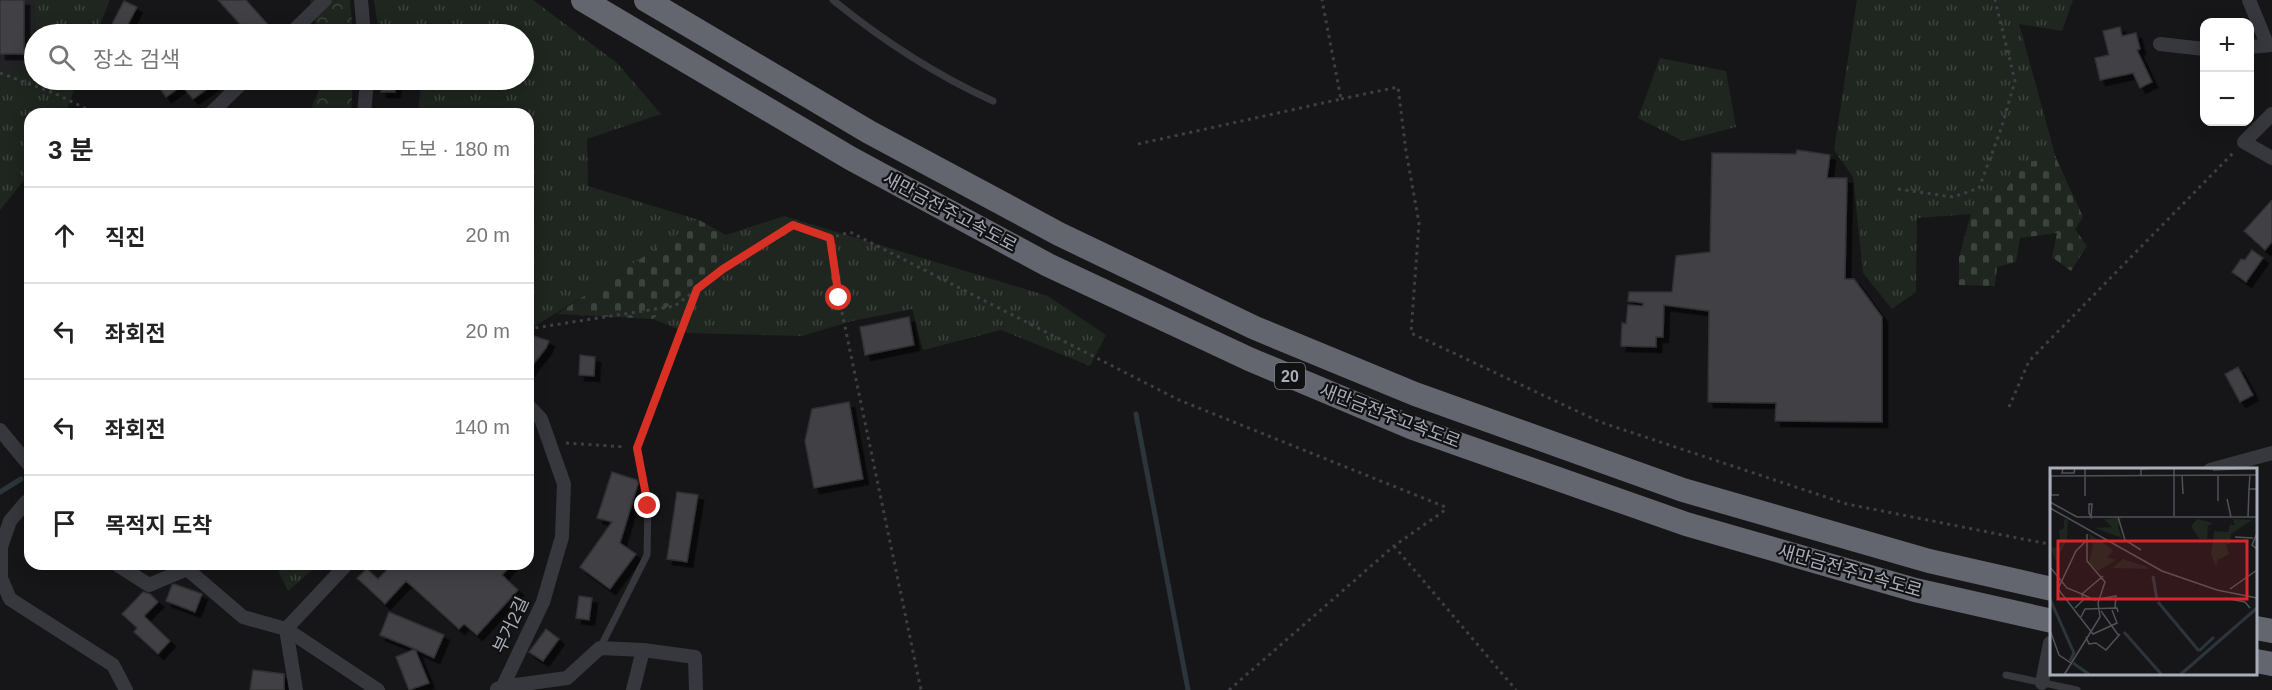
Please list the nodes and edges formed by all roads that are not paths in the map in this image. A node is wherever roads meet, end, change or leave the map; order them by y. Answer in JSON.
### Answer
{"nodes":[{"id":1,"x":325,"y":0,"type":"edge"},
{"id":2,"x":361,"y":0,"type":"edge"},
{"id":3,"x":583,"y":0,"type":"edge"},
{"id":4,"x":646,"y":0,"type":"edge"},
{"id":5,"x":833,"y":0,"type":"edge"},
{"id":6,"x":2249,"y":0,"type":"edge"},
{"id":7,"x":300,"y":24,"type":"edge"},
{"id":8,"x":363,"y":24,"type":"edge"},
{"id":9,"x":2160,"y":44,"type":"dead end"},
{"id":10,"x":2270,"y":45,"type":"edge"},
{"id":11,"x":2254,"y":47,"type":"edge"},
{"id":12,"x":2200,"y":48,"type":"edge"},
{"id":13,"x":235,"y":90,"type":"edge"},
{"id":14,"x":366,"y":90,"type":"edge"},
{"id":15,"x":993,"y":101,"type":"dead end"},
{"id":16,"x":216,"y":108,"type":"edge"},
{"id":17,"x":365,"y":108,"type":"edge"},
{"id":18,"x":2272,"y":114,"type":"edge"},
{"id":19,"x":2272,"y":158,"type":"edge"},
{"id":20,"x":535,"y":421,"type":"edge"},
{"id":21,"x":0,"y":430,"type":"edge"},
{"id":22,"x":637,"y":448,"type":"road end"},
{"id":23,"x":2272,"y":453,"type":"edge"},
{"id":24,"x":24,"y":459,"type":"edge"},
{"id":25,"x":2217,"y":468,"type":"edge"},
{"id":26,"x":24,"y":506,"type":"edge"},
{"id":27,"x":125,"y":570,"type":"edge"},
{"id":28,"x":185,"y":570,"type":"edge"},
{"id":29,"x":188,"y":570,"type":"edge"},
{"id":30,"x":341,"y":570,"type":"edge"},
{"id":31,"x":2050,"y":589,"type":"edge"},
{"id":32,"x":2257,"y":628,"type":"edge"},
{"id":33,"x":286,"y":629,"type":"junction"},
{"id":34,"x":2272,"y":631,"type":"edge"},
{"id":35,"x":2050,"y":632,"type":"edge"},
{"id":36,"x":2050,"y":638,"type":"edge"},
{"id":37,"x":600,"y":648,"type":"junction"},
{"id":38,"x":643,"y":650,"type":"junction"},
{"id":39,"x":2257,"y":661,"type":"edge"},
{"id":40,"x":2272,"y":664,"type":"edge"},
{"id":41,"x":2006,"y":675,"type":"dead end"},
{"id":42,"x":2042,"y":683,"type":"junction"},
{"id":43,"x":500,"y":689,"type":"edge"},
{"id":44,"x":126,"y":690,"type":"edge"},
{"id":45,"x":296,"y":690,"type":"edge"},
{"id":46,"x":378,"y":690,"type":"edge"},
{"id":47,"x":633,"y":690,"type":"edge"},
{"id":48,"x":696,"y":690,"type":"edge"},
{"id":49,"x":2077,"y":690,"type":"edge"}],
"edges":[{"from":1,"to":7,"type":"street"},
{"from":2,"to":8,"type":"street"},
{"from":3,"to":35,"type":"highway","name":"새만금전주고속도로","number":"20"},
{"from":4,"to":31,"type":"highway","name":"새만금전주고속도로","number":"20"},
{"from":5,"to":15,"type":"lane"},
{"from":6,"to":10,"type":"street"},
{"from":9,"to":12,"type":"street"},
{"from":10,"to":11,"type":"street"},
{"from":13,"to":16,"type":"street"},
{"from":14,"to":17,"type":"street"},
{"from":18,"to":19,"type":"street"},
{"from":20,"to":43,"type":"street","name":"부거2길"},
{"from":21,"to":24,"type":"street"},
{"from":22,"to":37,"type":"lane"},
{"from":23,"to":25,"type":"street"},
{"from":26,"to":44,"type":"street"},
{"from":27,"to":28,"type":"street"},
{"from":29,"to":33,"type":"street"},
{"from":30,"to":33,"type":"street"},
{"from":32,"to":34,"type":"highway"},
{"from":33,"to":45,"type":"street"},
{"from":33,"to":46,"type":"street"},
{"from":36,"to":42,"type":"street"},
{"from":37,"to":38,"type":"street"},
{"from":37,"to":43,"type":"street"},
{"from":38,"to":47,"type":"street"},
{"from":38,"to":48,"type":"street"},
{"from":39,"to":40,"type":"highway"},
{"from":41,"to":42,"type":"lane"},
{"from":42,"to":49,"type":"lane"}]}
